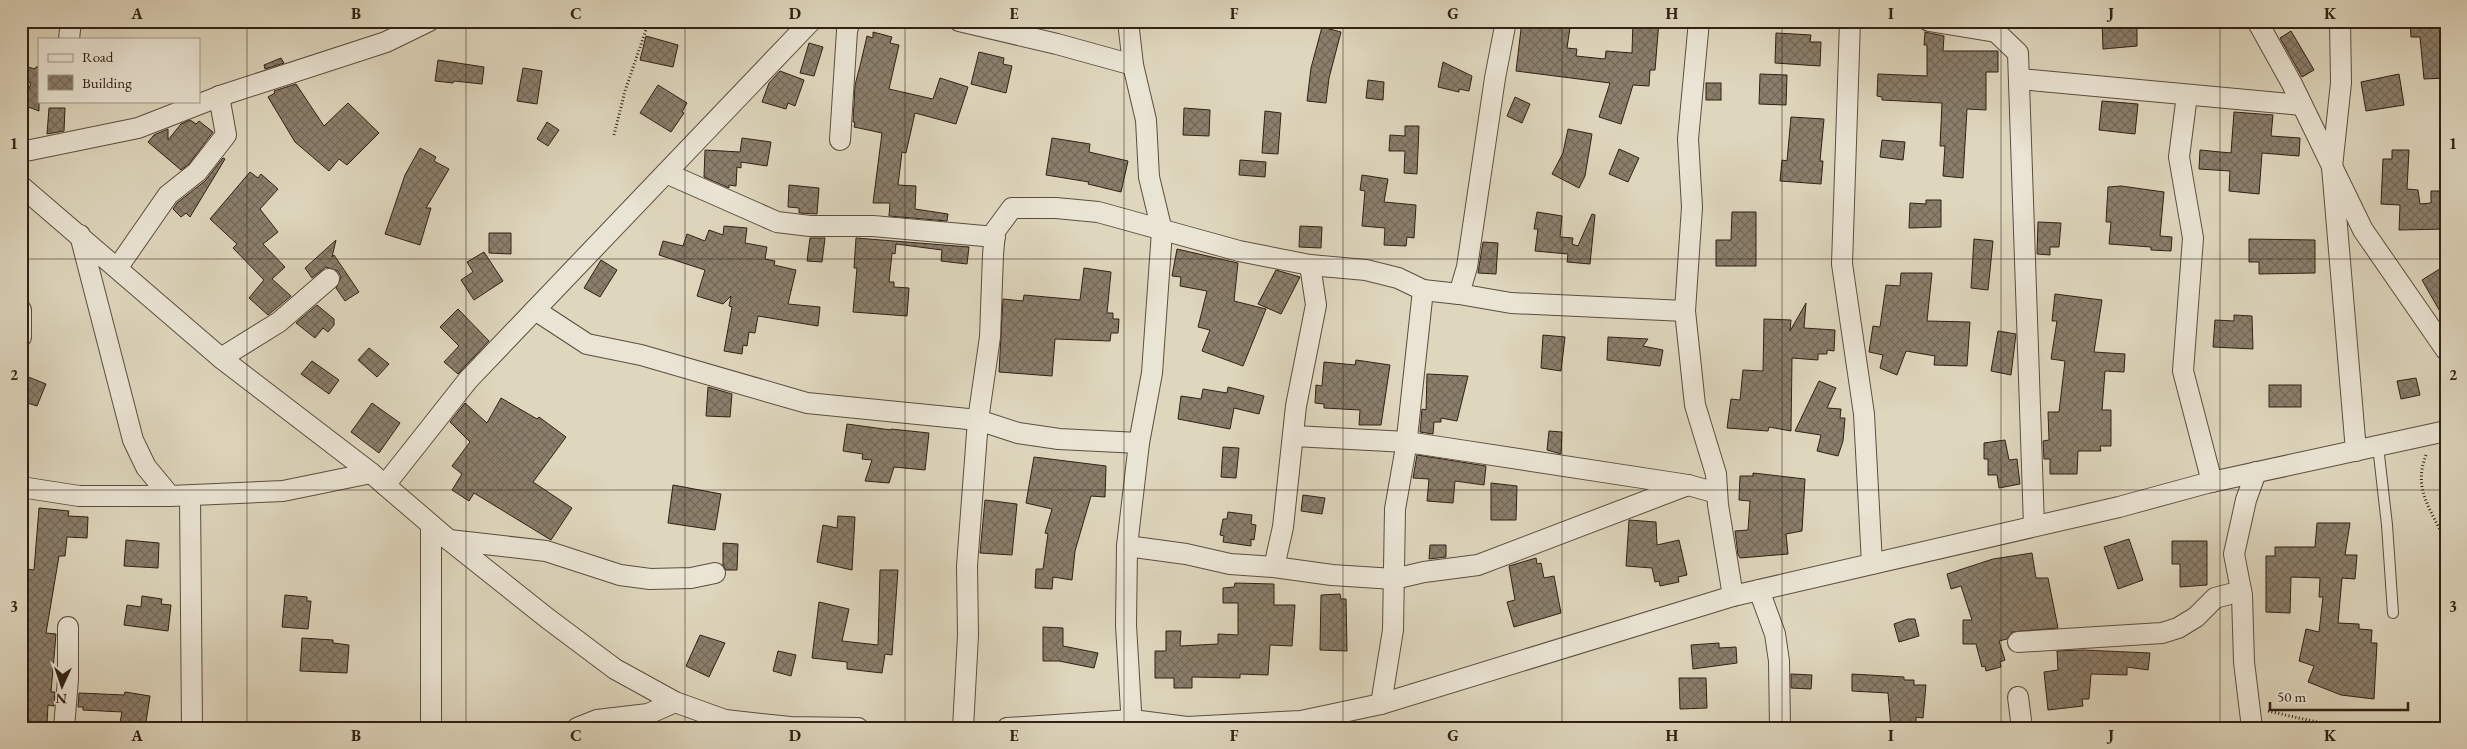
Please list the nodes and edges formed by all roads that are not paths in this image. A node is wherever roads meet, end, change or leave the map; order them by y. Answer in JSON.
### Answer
{"nodes":[{"id":1,"x":71,"y":21,"type":"edge"},
{"id":2,"x":429,"y":21,"type":"edge"},
{"id":3,"x":811,"y":21,"type":"edge"},
{"id":4,"x":850,"y":21,"type":"edge"},
{"id":5,"x":959,"y":21,"type":"edge"},
{"id":6,"x":1128,"y":21,"type":"edge"},
{"id":7,"x":1506,"y":21,"type":"edge"},
{"id":8,"x":1700,"y":21,"type":"edge"},
{"id":9,"x":1850,"y":21,"type":"edge"},
{"id":10,"x":1929,"y":21,"type":"edge"},
{"id":11,"x":2257,"y":21,"type":"edge"},
{"id":12,"x":2340,"y":21,"type":"edge"},
{"id":13,"x":69,"y":38,"type":"edge"},
{"id":14,"x":1133,"y":65,"type":"junction"},
{"id":15,"x":2020,"y":79,"type":"junction"},
{"id":16,"x":2187,"y":95,"type":"junction"},
{"id":17,"x":219,"y":96,"type":"junction"},
{"id":18,"x":2302,"y":105,"type":"junction"},
{"id":19,"x":840,"y":140,"type":"dead end"},
{"id":20,"x":21,"y":152,"type":"edge"},
{"id":21,"x":2332,"y":167,"type":"junction"},
{"id":22,"x":666,"y":173,"type":"junction"},
{"id":23,"x":21,"y":186,"type":"edge"},
{"id":24,"x":1162,"y":231,"type":"junction"},
{"id":25,"x":80,"y":235,"type":"junction"},
{"id":26,"x":995,"y":237,"type":"junction"},
{"id":27,"x":1310,"y":265,"type":"junction"},
{"id":28,"x":118,"y":267,"type":"junction"},
{"id":29,"x":329,"y":279,"type":"dead end"},
{"id":30,"x":1423,"y":290,"type":"junction"},
{"id":31,"x":1459,"y":294,"type":"junction"},
{"id":32,"x":21,"y":310,"type":"edge"},
{"id":33,"x":535,"y":310,"type":"junction"},
{"id":34,"x":1686,"y":311,"type":"junction"},
{"id":35,"x":21,"y":338,"type":"edge"},
{"id":36,"x":2446,"y":350,"type":"edge"},
{"id":37,"x":221,"y":358,"type":"junction"},
{"id":38,"x":978,"y":420,"type":"junction"},
{"id":39,"x":2440,"y":432,"type":"edge"},
{"id":40,"x":1294,"y":436,"type":"junction"},
{"id":41,"x":1407,"y":442,"type":"junction"},
{"id":42,"x":1139,"y":444,"type":"junction"},
{"id":43,"x":2378,"y":446,"type":"junction"},
{"id":44,"x":2356,"y":451,"type":"junction"},
{"id":45,"x":2256,"y":472,"type":"junction"},
{"id":46,"x":378,"y":479,"type":"junction"},
{"id":47,"x":2212,"y":482,"type":"junction"},
{"id":48,"x":1688,"y":485,"type":"junction"},
{"id":49,"x":21,"y":487,"type":"edge"},
{"id":50,"x":1717,"y":493,"type":"junction"},
{"id":51,"x":180,"y":496,"type":"junction"},
{"id":52,"x":431,"y":525,"type":"junction"},
{"id":53,"x":2034,"y":526,"type":"junction"},
{"id":54,"x":449,"y":540,"type":"junction"},
{"id":55,"x":1127,"y":546,"type":"junction"},
{"id":56,"x":1872,"y":564,"type":"junction"},
{"id":57,"x":1274,"y":566,"type":"junction"},
{"id":58,"x":715,"y":573,"type":"dead end"},
{"id":59,"x":1394,"y":580,"type":"junction"},
{"id":60,"x":1759,"y":590,"type":"junction"},
{"id":61,"x":2241,"y":591,"type":"junction"},
{"id":62,"x":1733,"y":596,"type":"junction"},
{"id":63,"x":2393,"y":613,"type":"dead end"},
{"id":64,"x":68,"y":627,"type":"dead end"},
{"id":65,"x":2018,"y":642,"type":"dead end"},
{"id":66,"x":2018,"y":697,"type":"dead end"},
{"id":67,"x":675,"y":702,"type":"junction"},
{"id":68,"x":1381,"y":704,"type":"junction"},
{"id":69,"x":653,"y":721,"type":"edge"},
{"id":70,"x":1132,"y":724,"type":"edge"},
{"id":71,"x":755,"y":726,"type":"edge"},
{"id":72,"x":790,"y":727,"type":"edge"},
{"id":73,"x":1189,"y":727,"type":"edge"},
{"id":74,"x":64,"y":728,"type":"edge"},
{"id":75,"x":192,"y":728,"type":"edge"},
{"id":76,"x":431,"y":728,"type":"edge"},
{"id":77,"x":576,"y":728,"type":"edge"},
{"id":78,"x":858,"y":728,"type":"edge"},
{"id":79,"x":964,"y":728,"type":"edge"},
{"id":80,"x":1007,"y":728,"type":"edge"},
{"id":81,"x":1780,"y":728,"type":"edge"},
{"id":82,"x":2022,"y":728,"type":"edge"},
{"id":83,"x":2252,"y":728,"type":"edge"}],
"edges":[{"from":1,"to":13,"type":"street"},
{"from":2,"to":17,"type":"street"},
{"from":3,"to":22,"type":"street"},
{"from":4,"to":19,"type":"street"},
{"from":5,"to":14,"type":"street"},
{"from":6,"to":14,"type":"street"},
{"from":7,"to":31,"type":"street"},
{"from":8,"to":34,"type":"street"},
{"from":9,"to":56,"type":"street"},
{"from":10,"to":15,"type":"street"},
{"from":11,"to":18,"type":"street"},
{"from":12,"to":21,"type":"street"},
{"from":14,"to":24,"type":"street"},
{"from":15,"to":16,"type":"street"},
{"from":15,"to":53,"type":"street"},
{"from":16,"to":18,"type":"street"},
{"from":16,"to":47,"type":"street"},
{"from":17,"to":20,"type":"street"},
{"from":17,"to":28,"type":"street"},
{"from":18,"to":21,"type":"street"},
{"from":21,"to":36,"type":"street"},
{"from":21,"to":44,"type":"street"},
{"from":22,"to":26,"type":"street"},
{"from":22,"to":33,"type":"street"},
{"from":23,"to":25,"type":"street"},
{"from":24,"to":26,"type":"street"},
{"from":24,"to":27,"type":"street"},
{"from":24,"to":42,"type":"street"},
{"from":25,"to":28,"type":"street"},
{"from":25,"to":51,"type":"street"},
{"from":26,"to":38,"type":"street"},
{"from":27,"to":30,"type":"street"},
{"from":27,"to":40,"type":"street"},
{"from":28,"to":37,"type":"street"},
{"from":29,"to":37,"type":"street"},
{"from":30,"to":31,"type":"street"},
{"from":30,"to":41,"type":"street"},
{"from":31,"to":34,"type":"street"},
{"from":32,"to":35,"type":"street"},
{"from":33,"to":38,"type":"street"},
{"from":33,"to":46,"type":"street"},
{"from":34,"to":50,"type":"street"},
{"from":37,"to":46,"type":"street"},
{"from":38,"to":42,"type":"street"},
{"from":38,"to":79,"type":"street"},
{"from":39,"to":43,"type":"street"},
{"from":40,"to":41,"type":"street"},
{"from":40,"to":57,"type":"street"},
{"from":41,"to":48,"type":"street"},
{"from":41,"to":59,"type":"street"},
{"from":42,"to":55,"type":"street"},
{"from":43,"to":44,"type":"street"},
{"from":43,"to":63,"type":"lane"},
{"from":44,"to":45,"type":"street"},
{"from":45,"to":47,"type":"street"},
{"from":45,"to":61,"type":"street"},
{"from":46,"to":51,"type":"street"},
{"from":46,"to":52,"type":"street"},
{"from":47,"to":53,"type":"street"},
{"from":48,"to":50,"type":"street"},
{"from":48,"to":59,"type":"street"},
{"from":49,"to":51,"type":"street"},
{"from":50,"to":62,"type":"street"},
{"from":51,"to":75,"type":"street"},
{"from":52,"to":54,"type":"street"},
{"from":52,"to":76,"type":"street"},
{"from":53,"to":56,"type":"street"},
{"from":54,"to":58,"type":"street"},
{"from":54,"to":67,"type":"street"},
{"from":55,"to":57,"type":"street"},
{"from":55,"to":70,"type":"street"},
{"from":56,"to":60,"type":"street"},
{"from":57,"to":59,"type":"street"},
{"from":59,"to":68,"type":"street"},
{"from":60,"to":62,"type":"street"},
{"from":60,"to":81,"type":"street"},
{"from":61,"to":65,"type":"street"},
{"from":61,"to":83,"type":"street"},
{"from":62,"to":68,"type":"street"},
{"from":64,"to":74,"type":"street"},
{"from":66,"to":82,"type":"street"},
{"from":67,"to":69,"type":"street"},
{"from":67,"to":71,"type":"street"},
{"from":68,"to":73,"type":"street"},
{"from":69,"to":77,"type":"street"},
{"from":70,"to":73,"type":"street"},
{"from":70,"to":80,"type":"street"},
{"from":71,"to":72,"type":"street"},
{"from":72,"to":78,"type":"street"}]}
